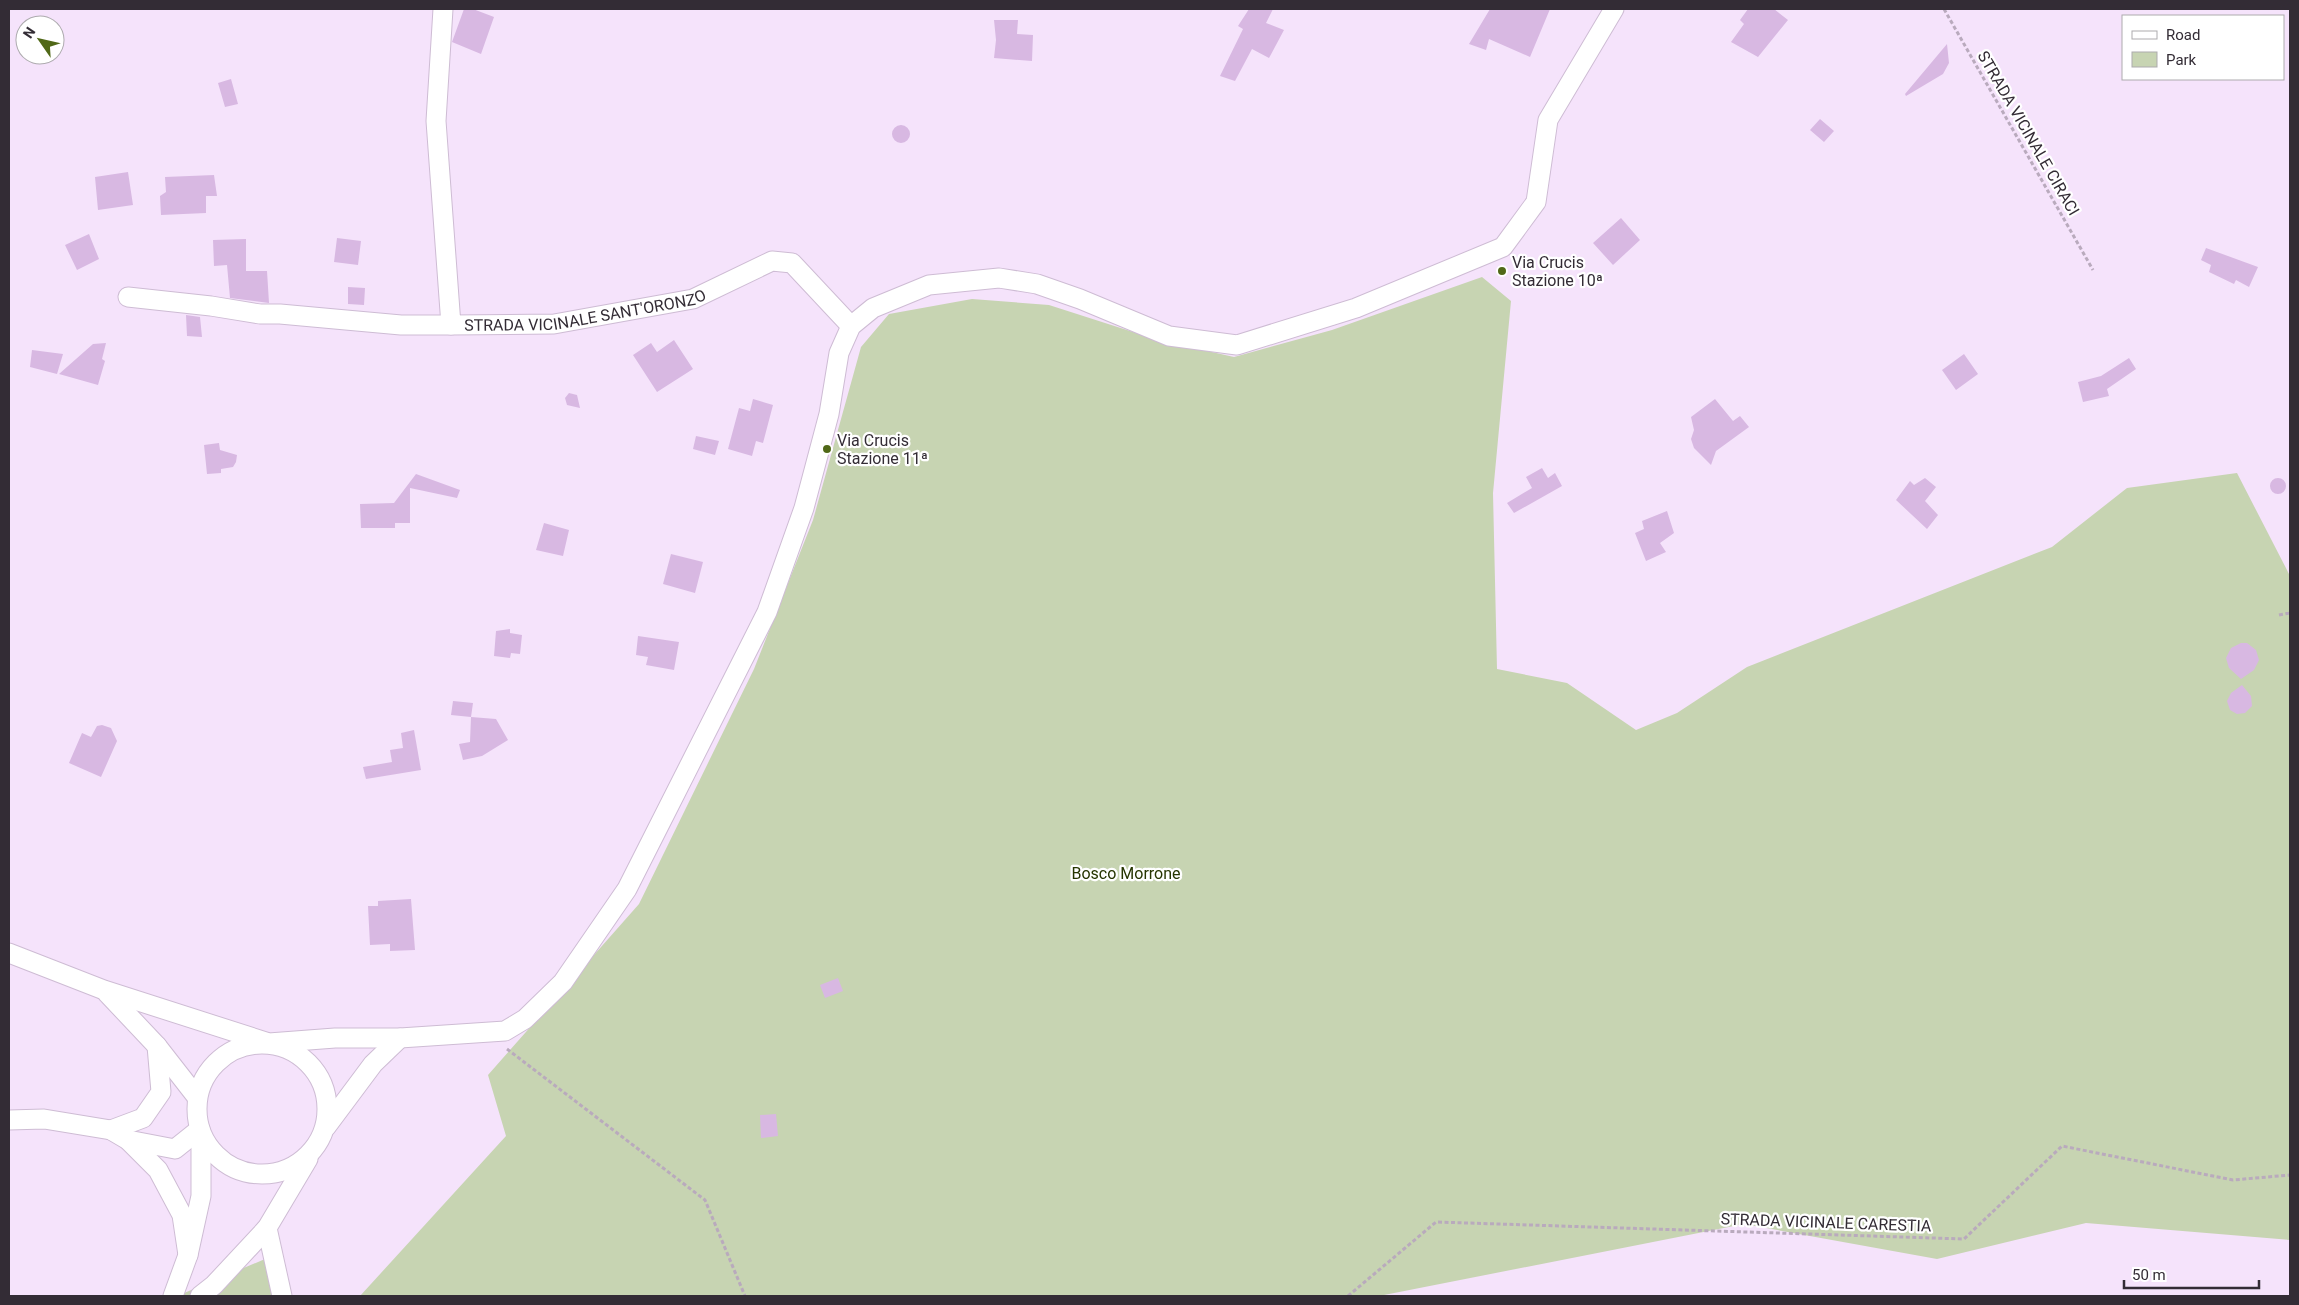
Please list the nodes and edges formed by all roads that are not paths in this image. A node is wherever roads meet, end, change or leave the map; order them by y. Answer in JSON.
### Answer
{"nodes":[{"id":1,"x":444,"y":9,"type":"edge"},
{"id":2,"x":1614,"y":9,"type":"edge"},
{"id":3,"x":128,"y":298,"type":"dead end"},
{"id":4,"x":451,"y":325,"type":"junction"},
{"id":5,"x":851,"y":326,"type":"junction"},
{"id":6,"x":9,"y":954,"type":"edge"},
{"id":7,"x":104,"y":990,"type":"junction"},
{"id":8,"x":400,"y":1038,"type":"junction"},
{"id":9,"x":269,"y":1043,"type":"junction"},
{"id":10,"x":157,"y":1046,"type":"junction"},
{"id":11,"x":196,"y":1096,"type":"junction"},
{"id":12,"x":9,"y":1120,"type":"edge"},
{"id":13,"x":200,"y":1129,"type":"junction"},
{"id":14,"x":111,"y":1130,"type":"junction"},
{"id":15,"x":128,"y":1140,"type":"junction"},
{"id":16,"x":318,"y":1140,"type":"junction"},
{"id":17,"x":267,"y":1228,"type":"junction"},
{"id":18,"x":188,"y":1255,"type":"junction"},
{"id":19,"x":173,"y":1296,"type":"edge"},
{"id":20,"x":200,"y":1296,"type":"edge"},
{"id":21,"x":282,"y":1296,"type":"edge"}],
"edges":[{"from":1,"to":4,"type":"street","name":"STRADA VICINALE SANT'ORONZO"},
{"from":2,"to":5,"type":"street"},
{"from":3,"to":4,"type":"street"},
{"from":4,"to":5,"type":"street","name":"STRADA VICINALE SANT'ORONZO"},
{"from":5,"to":8,"type":"street"},
{"from":6,"to":7,"type":"street"},
{"from":7,"to":9,"type":"street"},
{"from":7,"to":10,"type":"street"},
{"from":8,"to":9,"type":"street"},
{"from":8,"to":16,"type":"street"},
{"from":9,"to":11,"type":"street"},
{"from":9,"to":16,"type":"street"},
{"from":10,"to":11,"type":"street"},
{"from":10,"to":14,"type":"street"},
{"from":11,"to":13,"type":"street"},
{"from":12,"to":14,"type":"street"},
{"from":13,"to":15,"type":"street"},
{"from":13,"to":16,"type":"street"},
{"from":13,"to":18,"type":"street"},
{"from":14,"to":15,"type":"street"},
{"from":15,"to":18,"type":"street"},
{"from":16,"to":17,"type":"street"},
{"from":17,"to":20,"type":"street"},
{"from":17,"to":21,"type":"street"},
{"from":18,"to":19,"type":"street"}]}
